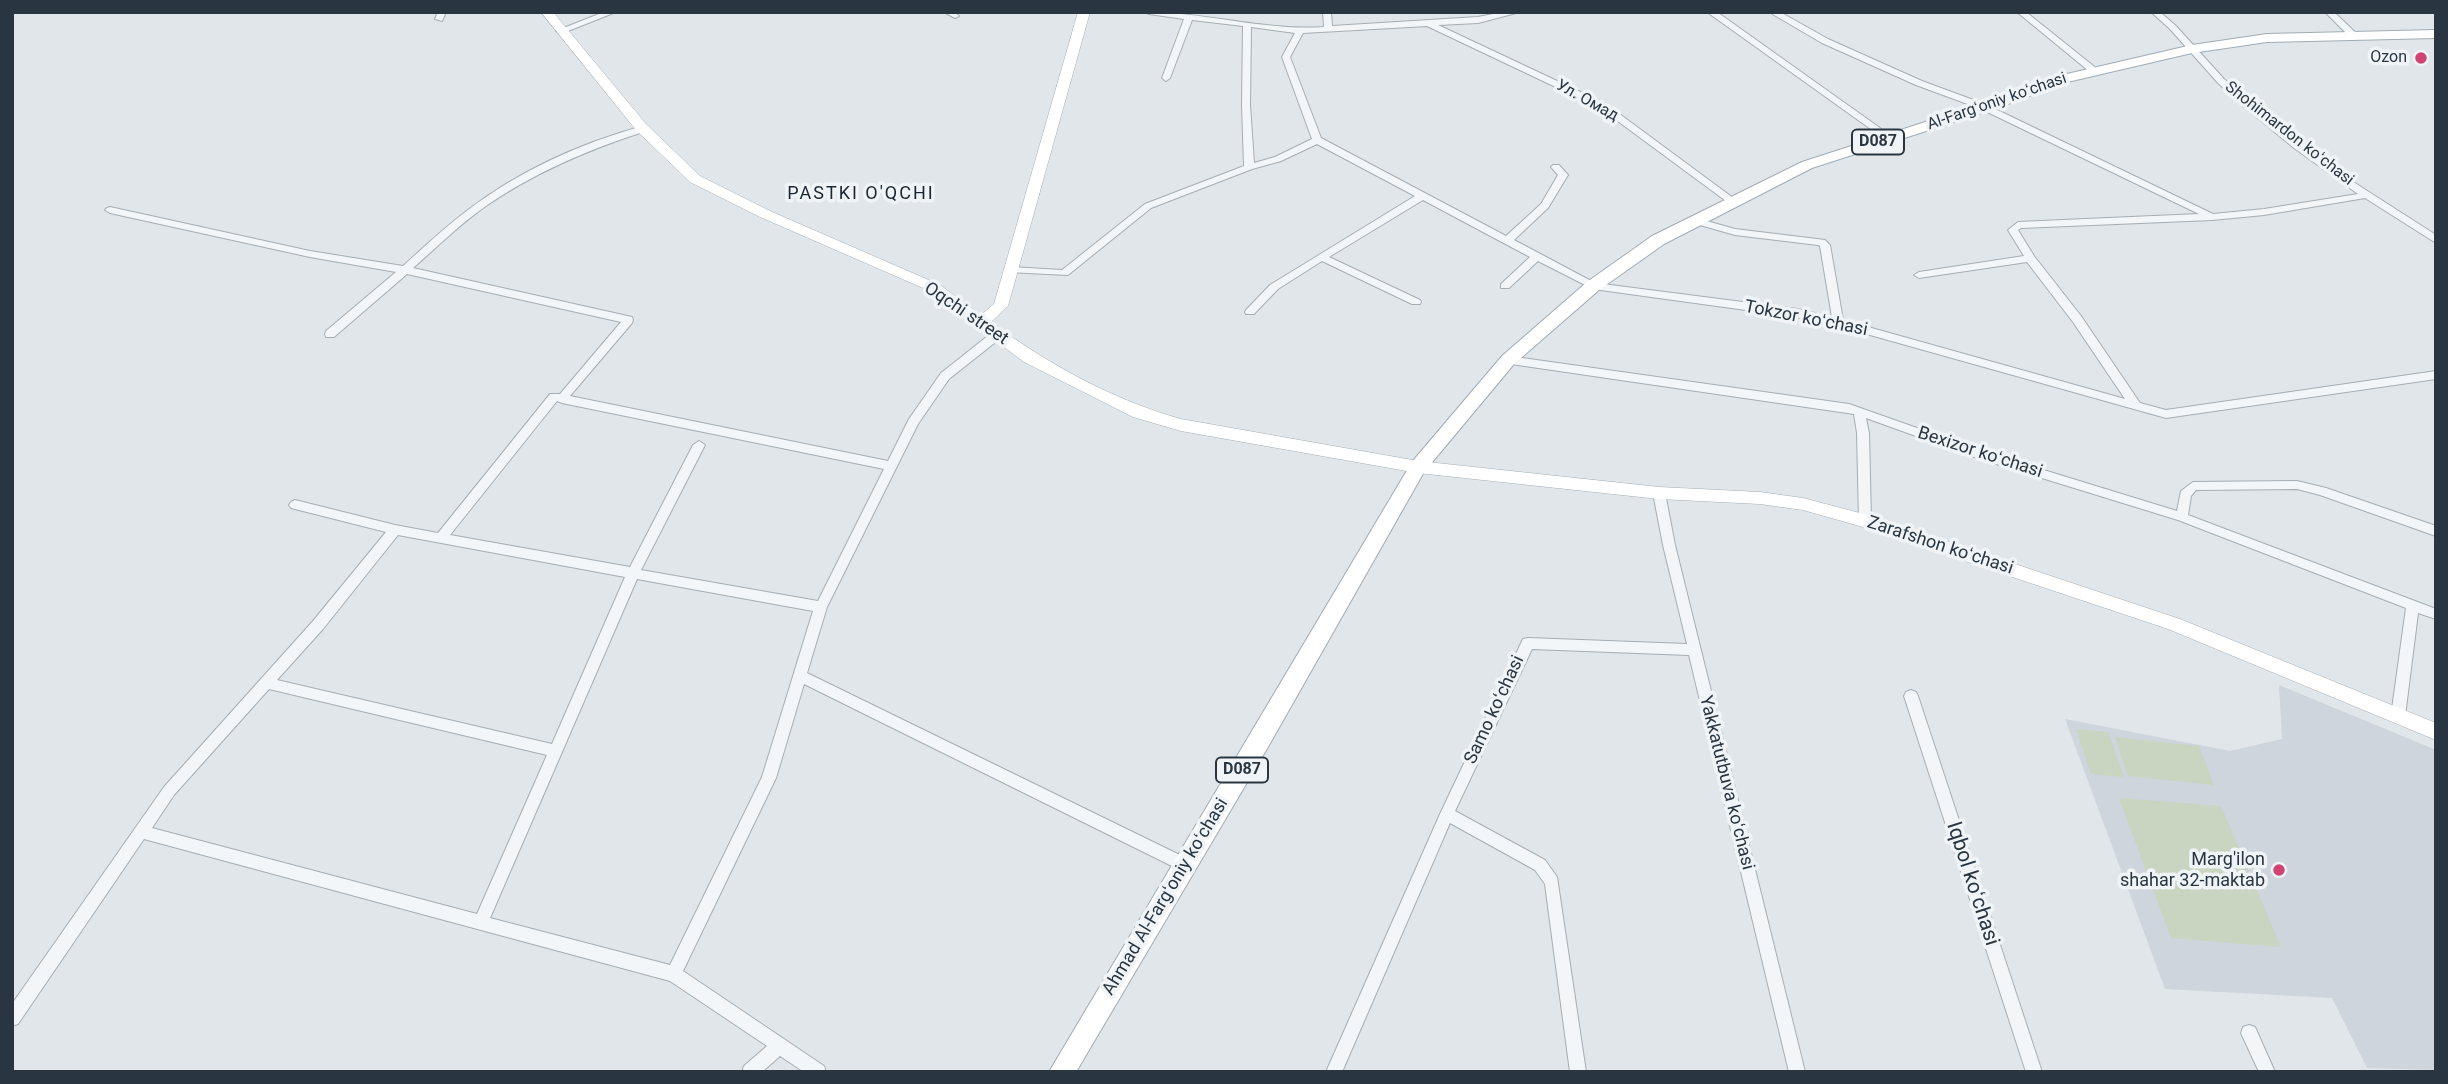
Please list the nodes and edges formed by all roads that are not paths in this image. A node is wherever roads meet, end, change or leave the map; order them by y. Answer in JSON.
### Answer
{"nodes":[{"id":1,"x":547,"y":12,"type":"edge"},
{"id":2,"x":612,"y":12,"type":"edge"},
{"id":3,"x":1084,"y":12,"type":"edge"},
{"id":4,"x":1150,"y":12,"type":"edge"},
{"id":5,"x":1327,"y":12,"type":"edge"},
{"id":6,"x":1516,"y":12,"type":"edge"},
{"id":7,"x":1711,"y":12,"type":"edge"},
{"id":8,"x":1773,"y":12,"type":"edge"},
{"id":9,"x":2021,"y":12,"type":"edge"},
{"id":10,"x":2155,"y":12,"type":"edge"},
{"id":11,"x":2329,"y":12,"type":"edge"},
{"id":12,"x":1452,"y":17,"type":"edge"},
{"id":13,"x":1189,"y":18,"type":"junction"},
{"id":14,"x":1428,"y":23,"type":"junction"},
{"id":15,"x":1247,"y":26,"type":"junction"},
{"id":16,"x":1328,"y":29,"type":"junction"},
{"id":17,"x":561,"y":31,"type":"junction"},
{"id":18,"x":1300,"y":31,"type":"junction"},
{"id":19,"x":2436,"y":34,"type":"edge"},
{"id":20,"x":2353,"y":35,"type":"junction"},
{"id":21,"x":2192,"y":49,"type":"junction"},
{"id":22,"x":2093,"y":70,"type":"junction"},
{"id":23,"x":1166,"y":78,"type":"dead end"},
{"id":24,"x":1984,"y":107,"type":"junction"},
{"id":25,"x":643,"y":129,"type":"junction"},
{"id":26,"x":1889,"y":138,"type":"junction"},
{"id":27,"x":1317,"y":140,"type":"junction"},
{"id":28,"x":1249,"y":167,"type":"junction"},
{"id":29,"x":1556,"y":167,"type":"dead end"},
{"id":30,"x":2367,"y":195,"type":"junction"},
{"id":31,"x":1422,"y":196,"type":"junction"},
{"id":32,"x":1733,"y":202,"type":"junction"},
{"id":33,"x":110,"y":210,"type":"dead end"},
{"id":34,"x":2212,"y":217,"type":"junction"},
{"id":35,"x":1696,"y":221,"type":"junction"},
{"id":36,"x":1508,"y":240,"type":"junction"},
{"id":37,"x":2436,"y":240,"type":"edge"},
{"id":38,"x":1537,"y":256,"type":"junction"},
{"id":39,"x":1321,"y":257,"type":"junction"},
{"id":40,"x":2030,"y":258,"type":"junction"},
{"id":41,"x":405,"y":270,"type":"junction"},
{"id":42,"x":1011,"y":270,"type":"junction"},
{"id":43,"x":1919,"y":275,"type":"dead end"},
{"id":44,"x":1505,"y":286,"type":"dead end"},
{"id":45,"x":1593,"y":286,"type":"junction"},
{"id":46,"x":1416,"y":302,"type":"dead end"},
{"id":47,"x":1250,"y":312,"type":"dead end"},
{"id":48,"x":982,"y":322,"type":"junction"},
{"id":49,"x":1838,"y":322,"type":"junction"},
{"id":50,"x":330,"y":334,"type":"dead end"},
{"id":51,"x":998,"y":334,"type":"junction"},
{"id":52,"x":1508,"y":360,"type":"junction"},
{"id":53,"x":2436,"y":375,"type":"edge"},
{"id":54,"x":562,"y":399,"type":"junction"},
{"id":55,"x":2135,"y":404,"type":"junction"},
{"id":56,"x":1859,"y":412,"type":"junction"},
{"id":57,"x":699,"y":445,"type":"dead end"},
{"id":58,"x":891,"y":466,"type":"junction"},
{"id":59,"x":1418,"y":467,"type":"junction"},
{"id":60,"x":1659,"y":493,"type":"junction"},
{"id":61,"x":295,"y":505,"type":"dead end"},
{"id":62,"x":2182,"y":517,"type":"junction"},
{"id":63,"x":1865,"y":520,"type":"junction"},
{"id":64,"x":395,"y":530,"type":"junction"},
{"id":65,"x":2436,"y":531,"type":"edge"},
{"id":66,"x":441,"y":538,"type":"junction"},
{"id":67,"x":633,"y":573,"type":"junction"},
{"id":68,"x":2413,"y":605,"type":"junction"},
{"id":69,"x":821,"y":607,"type":"junction"},
{"id":70,"x":2436,"y":614,"type":"edge"},
{"id":71,"x":1694,"y":650,"type":"junction"},
{"id":72,"x":800,"y":676,"type":"junction"},
{"id":73,"x":266,"y":683,"type":"junction"},
{"id":74,"x":1911,"y":696,"type":"dead end"},
{"id":75,"x":2398,"y":716,"type":"junction"},
{"id":76,"x":2436,"y":732,"type":"edge"},
{"id":77,"x":555,"y":751,"type":"junction"},
{"id":78,"x":1447,"y":814,"type":"junction"},
{"id":79,"x":142,"y":832,"type":"junction"},
{"id":80,"x":1185,"y":865,"type":"junction"},
{"id":81,"x":481,"y":922,"type":"junction"},
{"id":82,"x":674,"y":974,"type":"junction"},
{"id":83,"x":12,"y":1018,"type":"edge"},
{"id":84,"x":2249,"y":1033,"type":"dead end"},
{"id":85,"x":779,"y":1046,"type":"junction"},
{"id":86,"x":750,"y":1072,"type":"edge"},
{"id":87,"x":818,"y":1072,"type":"edge"},
{"id":88,"x":1062,"y":1072,"type":"edge"},
{"id":89,"x":1334,"y":1072,"type":"edge"},
{"id":90,"x":1578,"y":1072,"type":"edge"},
{"id":91,"x":1797,"y":1072,"type":"edge"},
{"id":92,"x":2034,"y":1072,"type":"edge"},
{"id":93,"x":2267,"y":1072,"type":"edge"}],
"edges":[{"from":1,"to":17,"type":"main road","name":"Oqchi street"},
{"from":2,"to":17,"type":"street"},
{"from":3,"to":42,"type":"main road"},
{"from":4,"to":13,"type":"street"},
{"from":5,"to":16,"type":"street"},
{"from":6,"to":12,"type":"street"},
{"from":7,"to":26,"type":"street"},
{"from":8,"to":24,"type":"street"},
{"from":9,"to":22,"type":"street"},
{"from":10,"to":21,"type":"street","name":"Shohimardon koʻchasi"},
{"from":11,"to":20,"type":"street"},
{"from":12,"to":14,"type":"street"},
{"from":13,"to":15,"type":"street"},
{"from":13,"to":23,"type":"street"},
{"from":14,"to":16,"type":"street"},
{"from":14,"to":32,"type":"street","name":"Ул. Омад"},
{"from":15,"to":18,"type":"street"},
{"from":15,"to":28,"type":"street"},
{"from":16,"to":18,"type":"street"},
{"from":17,"to":25,"type":"main road","name":"Oqchi street"},
{"from":18,"to":27,"type":"street"},
{"from":19,"to":20,"type":"main road","name":"Al-Fargʻoniy koʻchasi","number":"D087"},
{"from":20,"to":21,"type":"main road","name":"Al-Fargʻoniy koʻchasi","number":"D087"},
{"from":21,"to":22,"type":"main road","name":"Al-Fargʻoniy koʻchasi","number":"D087"},
{"from":21,"to":30,"type":"street","name":"Shohimardon koʻchasi"},
{"from":22,"to":24,"type":"main road","name":"Al-Fargʻoniy koʻchasi","number":"D087"},
{"from":24,"to":26,"type":"main road","name":"Al-Fargʻoniy koʻchasi","number":"D087"},
{"from":24,"to":34,"type":"street"},
{"from":25,"to":41,"type":"street"},
{"from":25,"to":48,"type":"main road","name":"Oqchi street"},
{"from":26,"to":32,"type":"main road","name":"Al-Fargʻoniy koʻchasi","number":"D087"},
{"from":27,"to":28,"type":"street"},
{"from":27,"to":31,"type":"street","name":"Tokzor koʻchasi"},
{"from":28,"to":42,"type":"street"},
{"from":29,"to":36,"type":"street"},
{"from":30,"to":34,"type":"street"},
{"from":30,"to":37,"type":"street","name":"Shohimardon koʻchasi"},
{"from":31,"to":36,"type":"street","name":"Tokzor koʻchasi"},
{"from":31,"to":39,"type":"street"},
{"from":32,"to":35,"type":"main road","name":"Al-Fargʻoniy koʻchasi","number":"D087"},
{"from":33,"to":41,"type":"street"},
{"from":34,"to":40,"type":"street"},
{"from":35,"to":45,"type":"main road","name":"Al-Fargʻoniy koʻchasi","number":"D087"},
{"from":35,"to":49,"type":"street"},
{"from":36,"to":38,"type":"street","name":"Tokzor koʻchasi"},
{"from":38,"to":44,"type":"street"},
{"from":38,"to":45,"type":"street","name":"Tokzor koʻchasi"},
{"from":39,"to":46,"type":"street"},
{"from":39,"to":47,"type":"street"},
{"from":40,"to":43,"type":"street"},
{"from":40,"to":55,"type":"street"},
{"from":41,"to":50,"type":"street"},
{"from":41,"to":54,"type":"street"},
{"from":42,"to":48,"type":"main road"},
{"from":45,"to":49,"type":"street","name":"Tokzor koʻchasi"},
{"from":45,"to":52,"type":"main road","name":"Al-Fargʻoniy koʻchasi","number":"D087"},
{"from":48,"to":51,"type":"main road","name":"Oqchi street"},
{"from":49,"to":55,"type":"street","name":"Tokzor koʻchasi"},
{"from":51,"to":58,"type":"street"},
{"from":51,"to":59,"type":"main road","name":"Oqchi street"},
{"from":52,"to":56,"type":"street","name":"Bexizor koʻchasi"},
{"from":52,"to":59,"type":"main road","name":"Al-Fargʻoniy koʻchasi","number":"D087"},
{"from":53,"to":55,"type":"street","name":"Tokzor koʻchasi"},
{"from":54,"to":58,"type":"street"},
{"from":54,"to":66,"type":"street"},
{"from":56,"to":62,"type":"street","name":"Bexizor koʻchasi"},
{"from":56,"to":63,"type":"street"},
{"from":57,"to":67,"type":"street"},
{"from":58,"to":69,"type":"street"},
{"from":59,"to":60,"type":"main road","name":"Zarafshon koʻchasi"},
{"from":59,"to":80,"type":"main road","name":"Ahmad Al-Fargʻoniy koʻchasi","number":"D087"},
{"from":60,"to":63,"type":"main road","name":"Zarafshon koʻchasi"},
{"from":60,"to":71,"type":"street","name":"Yakkatutbuva koʻchasi"},
{"from":61,"to":64,"type":"street"},
{"from":62,"to":65,"type":"street"},
{"from":62,"to":68,"type":"street","name":"Bexizor koʻchasi"},
{"from":63,"to":75,"type":"main road","name":"Zarafshon koʻchasi"},
{"from":64,"to":66,"type":"street"},
{"from":64,"to":73,"type":"street"},
{"from":66,"to":67,"type":"street"},
{"from":67,"to":69,"type":"street"},
{"from":67,"to":77,"type":"street"},
{"from":68,"to":70,"type":"street","name":"Bexizor koʻchasi"},
{"from":68,"to":75,"type":"street"},
{"from":69,"to":72,"type":"street"},
{"from":71,"to":78,"type":"street","name":"Samo koʻchasi"},
{"from":71,"to":91,"type":"street","name":"Yakkatutbuva koʻchasi"},
{"from":72,"to":80,"type":"street"},
{"from":72,"to":82,"type":"street"},
{"from":73,"to":77,"type":"street"},
{"from":73,"to":79,"type":"street"},
{"from":74,"to":92,"type":"street","name":"Iqbol koʻchasi"},
{"from":75,"to":76,"type":"main road","name":"Zarafshon koʻchasi"},
{"from":77,"to":81,"type":"street"},
{"from":78,"to":89,"type":"street","name":"Samo koʻchasi"},
{"from":78,"to":90,"type":"street"},
{"from":79,"to":81,"type":"street"},
{"from":79,"to":83,"type":"street"},
{"from":80,"to":88,"type":"main road","name":"Ahmad Al-Fargʻoniy koʻchasi","number":"D087"},
{"from":81,"to":82,"type":"street"},
{"from":82,"to":85,"type":"street"},
{"from":84,"to":93,"type":"street"},
{"from":85,"to":86,"type":"street"},
{"from":85,"to":87,"type":"street"}]}
